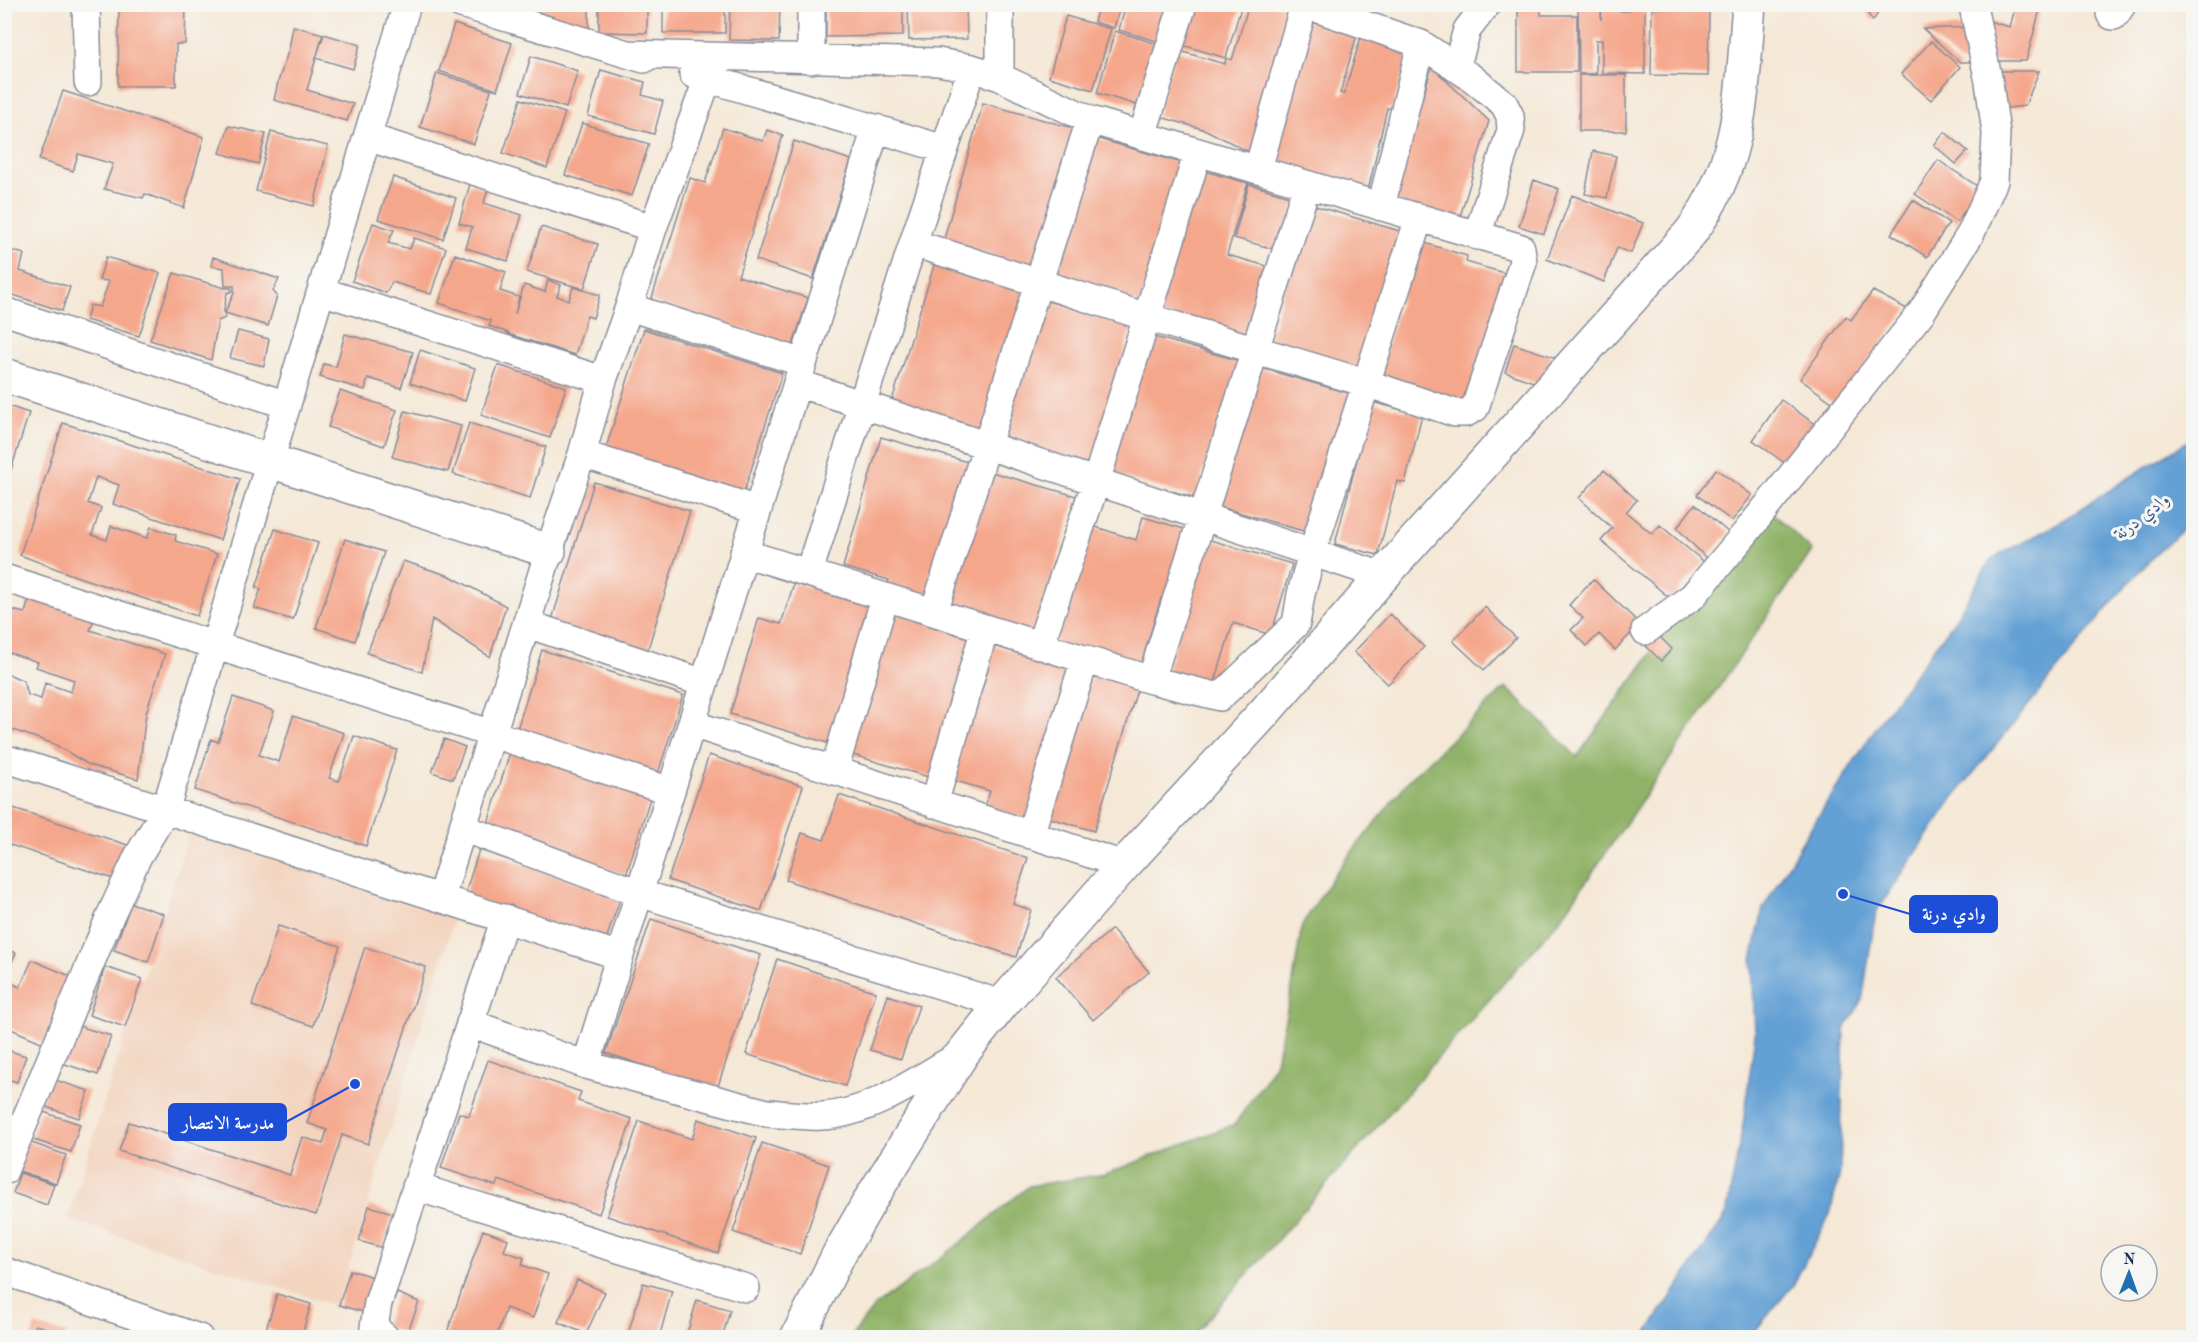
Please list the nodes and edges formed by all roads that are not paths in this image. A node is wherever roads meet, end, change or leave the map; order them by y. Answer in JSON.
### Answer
{"nodes":[{"id":1,"x":86,"y":4,"type":"edge"},
{"id":2,"x":407,"y":4,"type":"edge"},
{"id":3,"x":461,"y":4,"type":"edge"},
{"id":4,"x":811,"y":4,"type":"edge"},
{"id":5,"x":1000,"y":4,"type":"edge"},
{"id":6,"x":1183,"y":4,"type":"edge"},
{"id":7,"x":1304,"y":4,"type":"edge"},
{"id":8,"x":1486,"y":4,"type":"edge"},
{"id":9,"x":1749,"y":4,"type":"edge"},
{"id":10,"x":1975,"y":4,"type":"edge"},
{"id":11,"x":1364,"y":14,"type":"edge"},
{"id":12,"x":1421,"y":44,"type":"junction"},
{"id":13,"x":627,"y":54,"type":"junction"},
{"id":14,"x":811,"y":60,"type":"junction"},
{"id":15,"x":972,"y":68,"type":"junction"},
{"id":16,"x":1456,"y":68,"type":"junction"},
{"id":17,"x":1000,"y":77,"type":"junction"},
{"id":18,"x":708,"y":78,"type":"junction"},
{"id":19,"x":88,"y":82,"type":"dead end"},
{"id":20,"x":1090,"y":120,"type":"junction"},
{"id":21,"x":876,"y":129,"type":"junction"},
{"id":22,"x":1142,"y":136,"type":"junction"},
{"id":23,"x":367,"y":137,"type":"junction"},
{"id":24,"x":944,"y":149,"type":"junction"},
{"id":25,"x":1198,"y":152,"type":"junction"},
{"id":26,"x":1258,"y":169,"type":"junction"},
{"id":27,"x":1307,"y":184,"type":"junction"},
{"id":28,"x":1381,"y":207,"type":"junction"},
{"id":29,"x":1419,"y":218,"type":"junction"},
{"id":30,"x":653,"y":228,"type":"junction"},
{"id":31,"x":1478,"y":236,"type":"junction"},
{"id":32,"x":913,"y":243,"type":"junction"},
{"id":33,"x":1039,"y":283,"type":"junction"},
{"id":34,"x":321,"y":291,"type":"junction"},
{"id":35,"x":629,"y":307,"type":"junction"},
{"id":36,"x":4,"y":311,"type":"edge"},
{"id":37,"x":1147,"y":317,"type":"junction"},
{"id":38,"x":1254,"y":348,"type":"junction"},
{"id":39,"x":800,"y":373,"type":"junction"},
{"id":40,"x":4,"y":375,"type":"edge"},
{"id":41,"x":603,"y":380,"type":"junction"},
{"id":42,"x":1366,"y":382,"type":"junction"},
{"id":43,"x":862,"y":404,"type":"junction"},
{"id":44,"x":287,"y":405,"type":"junction"},
{"id":45,"x":988,"y":446,"type":"junction"},
{"id":46,"x":582,"y":454,"type":"junction"},
{"id":47,"x":270,"y":461,"type":"junction"},
{"id":48,"x":1096,"y":482,"type":"junction"},
{"id":49,"x":758,"y":510,"type":"junction"},
{"id":50,"x":1202,"y":517,"type":"junction"},
{"id":51,"x":549,"y":551,"type":"junction"},
{"id":52,"x":744,"y":553,"type":"junction"},
{"id":53,"x":1312,"y":553,"type":"junction"},
{"id":54,"x":809,"y":572,"type":"junction"},
{"id":55,"x":1383,"y":576,"type":"junction"},
{"id":56,"x":4,"y":578,"type":"edge"},
{"id":57,"x":885,"y":597,"type":"junction"},
{"id":58,"x":934,"y":612,"type":"junction"},
{"id":59,"x":526,"y":624,"type":"junction"},
{"id":60,"x":985,"y":628,"type":"junction"},
{"id":61,"x":1646,"y":631,"type":"dead end"},
{"id":62,"x":215,"y":645,"type":"junction"},
{"id":63,"x":1041,"y":645,"type":"junction"},
{"id":64,"x":1085,"y":659,"type":"junction"},
{"id":65,"x":1151,"y":680,"type":"junction"},
{"id":66,"x":704,"y":683,"type":"junction"},
{"id":67,"x":692,"y":724,"type":"junction"},
{"id":68,"x":492,"y":734,"type":"junction"},
{"id":69,"x":4,"y":758,"type":"edge"},
{"id":70,"x":834,"y":771,"type":"junction"},
{"id":71,"x":671,"y":791,"type":"junction"},
{"id":72,"x":934,"y":804,"type":"junction"},
{"id":73,"x":165,"y":811,"type":"junction"},
{"id":74,"x":463,"y":828,"type":"junction"},
{"id":75,"x":1030,"y":835,"type":"junction"},
{"id":76,"x":1124,"y":865,"type":"junction"},
{"id":77,"x":639,"y":893,"type":"junction"},
{"id":78,"x":441,"y":897,"type":"junction"},
{"id":79,"x":505,"y":918,"type":"junction"},
{"id":80,"x":620,"y":956,"type":"junction"},
{"id":81,"x":1002,"y":1004,"type":"junction"},
{"id":82,"x":470,"y":1023,"type":"junction"},
{"id":83,"x":962,"y":1054,"type":"junction"},
{"id":84,"x":586,"y":1065,"type":"junction"},
{"id":85,"x":4,"y":1171,"type":"edge"},
{"id":86,"x":416,"y":1188,"type":"junction"},
{"id":87,"x":4,"y":1270,"type":"edge"},
{"id":88,"x":746,"y":1288,"type":"dead end"},
{"id":89,"x":199,"y":1338,"type":"edge"},
{"id":90,"x":386,"y":1338,"type":"edge"},
{"id":91,"x":797,"y":1338,"type":"edge"}],
"edges":[{"from":1,"to":19,"type":"street"},
{"from":2,"to":23,"type":"street"},
{"from":3,"to":13,"type":"street"},
{"from":4,"to":14,"type":"street"},
{"from":5,"to":17,"type":"street"},
{"from":6,"to":22,"type":"street"},
{"from":7,"to":11,"type":"street"},
{"from":7,"to":26,"type":"street"},
{"from":8,"to":16,"type":"street"},
{"from":9,"to":55,"type":"street"},
{"from":10,"to":61,"type":"street"},
{"from":11,"to":12,"type":"street"},
{"from":12,"to":16,"type":"street"},
{"from":12,"to":28,"type":"street"},
{"from":13,"to":14,"type":"street"},
{"from":13,"to":18,"type":"street"},
{"from":14,"to":15,"type":"street"},
{"from":15,"to":17,"type":"street"},
{"from":15,"to":24,"type":"street"},
{"from":16,"to":31,"type":"street"},
{"from":17,"to":20,"type":"street"},
{"from":18,"to":21,"type":"street"},
{"from":18,"to":30,"type":"street"},
{"from":20,"to":22,"type":"street"},
{"from":20,"to":33,"type":"street"},
{"from":21,"to":24,"type":"street"},
{"from":21,"to":39,"type":"street"},
{"from":22,"to":25,"type":"street"},
{"from":23,"to":30,"type":"street"},
{"from":23,"to":34,"type":"street"},
{"from":24,"to":32,"type":"street"},
{"from":25,"to":26,"type":"street"},
{"from":25,"to":37,"type":"street"},
{"from":26,"to":27,"type":"street"},
{"from":27,"to":28,"type":"street"},
{"from":27,"to":38,"type":"street"},
{"from":28,"to":29,"type":"street"},
{"from":29,"to":31,"type":"street"},
{"from":29,"to":42,"type":"street"},
{"from":30,"to":35,"type":"street"},
{"from":31,"to":42,"type":"street"},
{"from":32,"to":33,"type":"street"},
{"from":32,"to":43,"type":"street"},
{"from":33,"to":37,"type":"street"},
{"from":33,"to":45,"type":"street"},
{"from":34,"to":41,"type":"street"},
{"from":34,"to":44,"type":"street"},
{"from":35,"to":39,"type":"street"},
{"from":35,"to":41,"type":"street"},
{"from":36,"to":44,"type":"street"},
{"from":37,"to":38,"type":"street"},
{"from":37,"to":48,"type":"street"},
{"from":38,"to":42,"type":"street"},
{"from":38,"to":50,"type":"street"},
{"from":39,"to":43,"type":"street"},
{"from":39,"to":49,"type":"street"},
{"from":40,"to":47,"type":"street"},
{"from":41,"to":46,"type":"street"},
{"from":42,"to":53,"type":"street"},
{"from":43,"to":45,"type":"street"},
{"from":43,"to":54,"type":"street"},
{"from":44,"to":47,"type":"street"},
{"from":45,"to":48,"type":"street"},
{"from":45,"to":58,"type":"street"},
{"from":46,"to":49,"type":"street"},
{"from":46,"to":51,"type":"street"},
{"from":47,"to":51,"type":"street"},
{"from":47,"to":62,"type":"street"},
{"from":48,"to":50,"type":"street"},
{"from":48,"to":63,"type":"street"},
{"from":49,"to":52,"type":"street"},
{"from":50,"to":53,"type":"street"},
{"from":50,"to":65,"type":"street"},
{"from":51,"to":59,"type":"street"},
{"from":52,"to":54,"type":"street"},
{"from":52,"to":66,"type":"street"},
{"from":53,"to":55,"type":"street"},
{"from":53,"to":65,"type":"street"},
{"from":54,"to":57,"type":"street"},
{"from":55,"to":76,"type":"street"},
{"from":56,"to":62,"type":"street"},
{"from":57,"to":58,"type":"street"},
{"from":57,"to":70,"type":"street"},
{"from":58,"to":60,"type":"street"},
{"from":59,"to":66,"type":"street"},
{"from":59,"to":68,"type":"street"},
{"from":60,"to":63,"type":"street"},
{"from":60,"to":72,"type":"street"},
{"from":62,"to":68,"type":"street"},
{"from":62,"to":73,"type":"street"},
{"from":63,"to":64,"type":"street"},
{"from":64,"to":65,"type":"street"},
{"from":64,"to":75,"type":"street"},
{"from":66,"to":67,"type":"street"},
{"from":67,"to":70,"type":"street"},
{"from":67,"to":71,"type":"street"},
{"from":68,"to":71,"type":"street"},
{"from":68,"to":74,"type":"street"},
{"from":69,"to":73,"type":"street"},
{"from":70,"to":72,"type":"street"},
{"from":71,"to":77,"type":"street"},
{"from":72,"to":75,"type":"street"},
{"from":73,"to":78,"type":"street"},
{"from":73,"to":85,"type":"street"},
{"from":74,"to":77,"type":"street"},
{"from":74,"to":78,"type":"street"},
{"from":75,"to":76,"type":"street"},
{"from":76,"to":81,"type":"street"},
{"from":77,"to":80,"type":"street"},
{"from":77,"to":81,"type":"street"},
{"from":78,"to":79,"type":"street"},
{"from":79,"to":80,"type":"street"},
{"from":79,"to":82,"type":"street"},
{"from":80,"to":84,"type":"street"},
{"from":81,"to":83,"type":"street"},
{"from":82,"to":84,"type":"street"},
{"from":82,"to":86,"type":"street"},
{"from":83,"to":84,"type":"street"},
{"from":83,"to":91,"type":"street"},
{"from":86,"to":88,"type":"street"},
{"from":86,"to":90,"type":"street"},
{"from":87,"to":89,"type":"street"}]}
